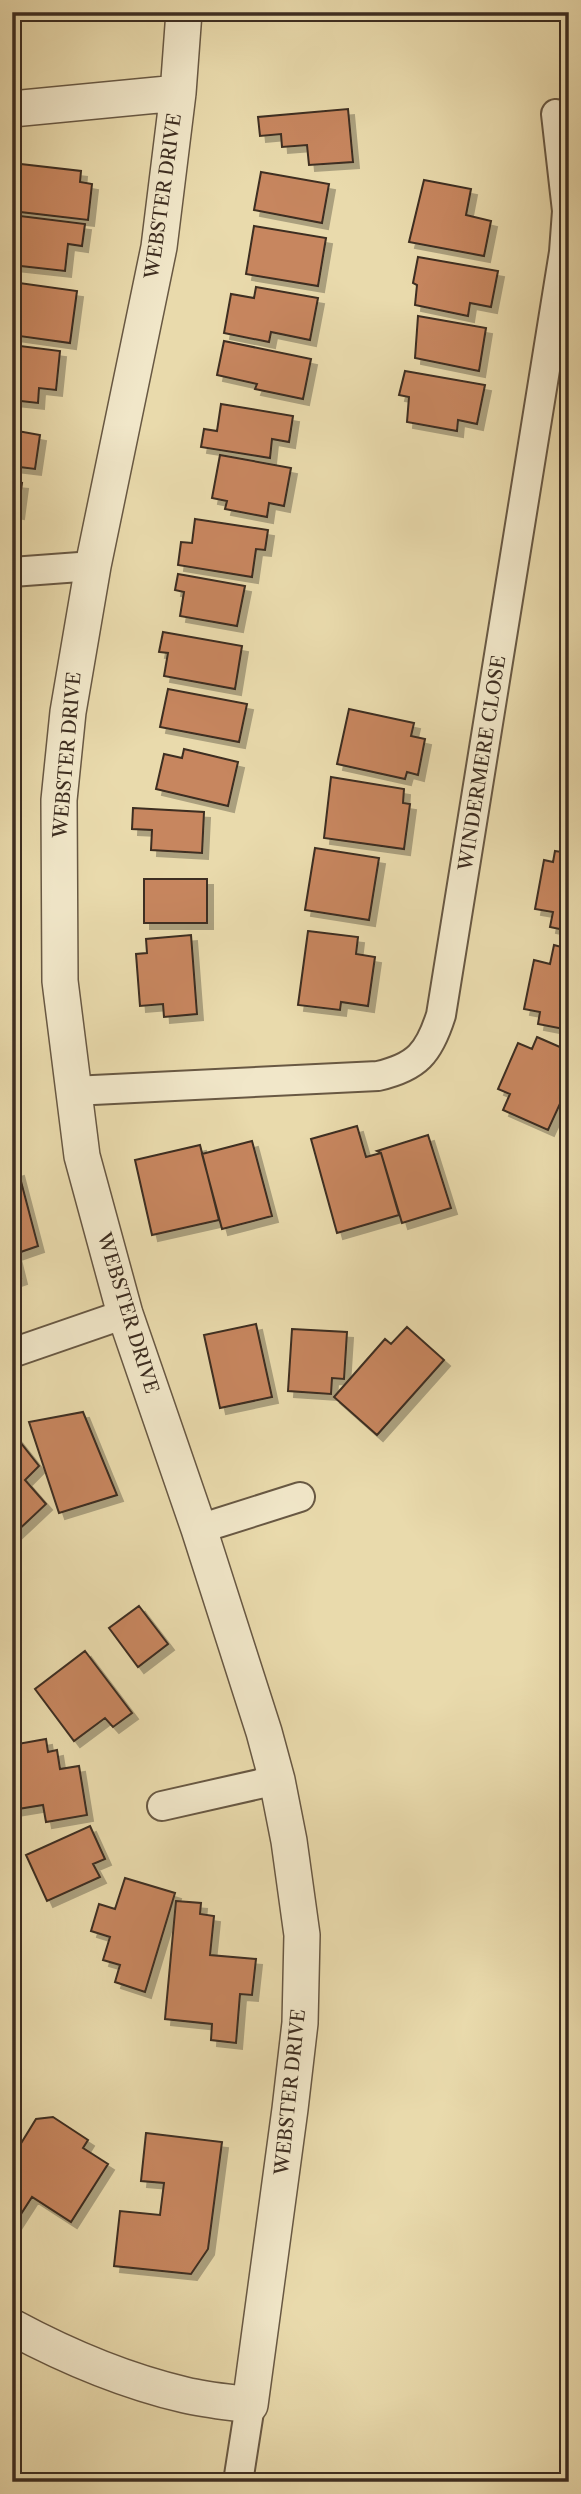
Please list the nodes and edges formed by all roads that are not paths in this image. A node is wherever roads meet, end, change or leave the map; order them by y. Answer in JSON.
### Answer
{"nodes":[{"id":1,"x":184,"y":12,"type":"edge"},
{"id":2,"x":178,"y":93,"type":"junction"},
{"id":3,"x":12,"y":109,"type":"edge"},
{"id":4,"x":556,"y":114,"type":"dead end"},
{"id":5,"x":93,"y":566,"type":"junction"},
{"id":6,"x":12,"y":572,"type":"edge"},
{"id":7,"x":73,"y":1091,"type":"junction"},
{"id":8,"x":125,"y":1314,"type":"junction"},
{"id":9,"x":12,"y":1353,"type":"edge"},
{"id":10,"x":300,"y":1497,"type":"dead end"},
{"id":11,"x":199,"y":1529,"type":"junction"},
{"id":12,"x":277,"y":1780,"type":"junction"},
{"id":13,"x":162,"y":1806,"type":"dead end"},
{"id":14,"x":12,"y":2327,"type":"edge"},
{"id":15,"x":250,"y":2405,"type":"junction"},
{"id":16,"x":238,"y":2482,"type":"edge"}],
"edges":[{"from":1,"to":2,"type":"street","name":"WEBSTER DRIVE"},
{"from":2,"to":3,"type":"street"},
{"from":2,"to":5,"type":"street","name":"WEBSTER DRIVE"},
{"from":4,"to":7,"type":"street","name":"WINDERMERE CLOSE"},
{"from":5,"to":6,"type":"street"},
{"from":5,"to":7,"type":"street","name":"WEBSTER DRIVE"},
{"from":7,"to":8,"type":"street","name":"WEBSTER DRIVE"},
{"from":8,"to":9,"type":"street"},
{"from":8,"to":11,"type":"street","name":"WEBSTER DRIVE"},
{"from":10,"to":11,"type":"street"},
{"from":11,"to":12,"type":"street","name":"WEBSTER DRIVE"},
{"from":12,"to":13,"type":"street"},
{"from":12,"to":15,"type":"street","name":"WEBSTER DRIVE"},
{"from":14,"to":15,"type":"street"},
{"from":15,"to":16,"type":"street"}]}
